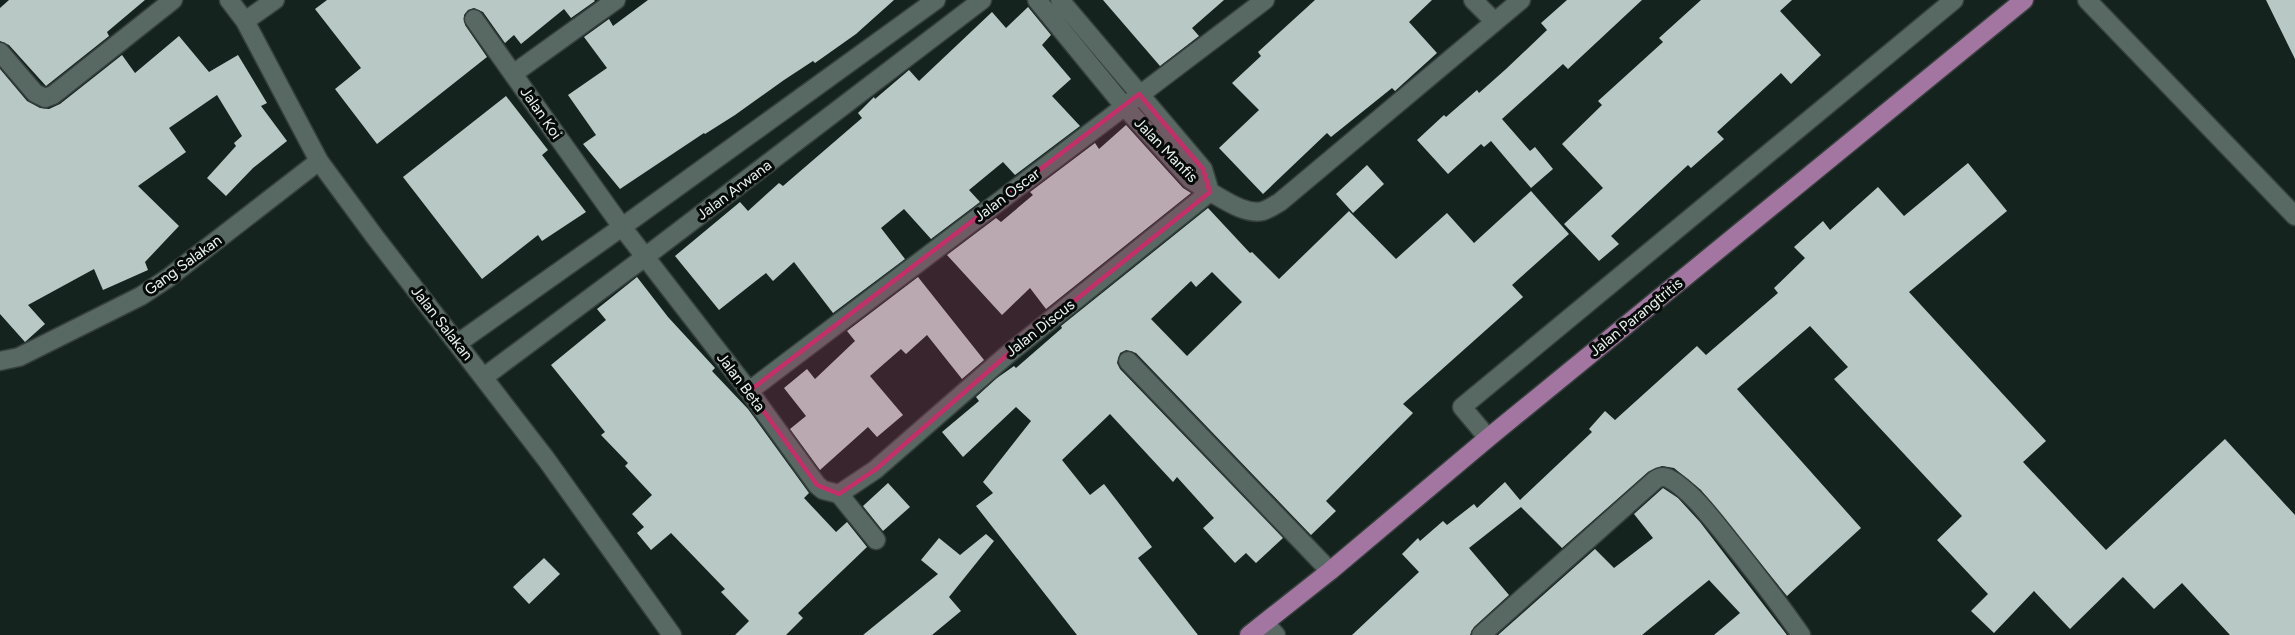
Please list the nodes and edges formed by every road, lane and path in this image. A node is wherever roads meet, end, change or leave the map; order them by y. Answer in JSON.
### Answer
{"nodes":[{"id":1,"x":173,"y":0,"type":"edge"},
{"id":2,"x":229,"y":0,"type":"edge"},
{"id":3,"x":275,"y":0,"type":"edge"},
{"id":4,"x":616,"y":0,"type":"edge"},
{"id":5,"x":936,"y":0,"type":"edge"},
{"id":6,"x":982,"y":0,"type":"edge"},
{"id":7,"x":1037,"y":0,"type":"edge"},
{"id":8,"x":1060,"y":0,"type":"edge"},
{"id":9,"x":1265,"y":0,"type":"edge"},
{"id":10,"x":1473,"y":0,"type":"edge"},
{"id":11,"x":1521,"y":0,"type":"edge"},
{"id":12,"x":1954,"y":0,"type":"edge"},
{"id":13,"x":2024,"y":0,"type":"edge"},
{"id":14,"x":2086,"y":0,"type":"edge"},
{"id":15,"x":474,"y":19,"type":"dead end"},
{"id":16,"x":245,"y":21,"type":"junction"},
{"id":17,"x":1495,"y":22,"type":"junction"},
{"id":18,"x":0,"y":52,"type":"edge"},
{"id":19,"x":513,"y":74,"type":"junction"},
{"id":20,"x":1139,"y":94,"type":"junction"},
{"id":21,"x":1124,"y":106,"type":"junction"},
{"id":22,"x":319,"y":161,"type":"junction"},
{"id":23,"x":1210,"y":192,"type":"junction"},
{"id":24,"x":2295,"y":216,"type":"edge"},
{"id":25,"x":622,"y":227,"type":"junction"},
{"id":26,"x":645,"y":257,"type":"junction"},
{"id":27,"x":458,"y":343,"type":"junction"},
{"id":28,"x":0,"y":361,"type":"edge"},
{"id":29,"x":1128,"y":361,"type":"dead end"},
{"id":30,"x":484,"y":377,"type":"junction"},
{"id":31,"x":749,"y":391,"type":"junction"},
{"id":32,"x":1488,"y":438,"type":"junction"},
{"id":33,"x":839,"y":494,"type":"junction"},
{"id":34,"x":876,"y":540,"type":"dead end"},
{"id":35,"x":1330,"y":571,"type":"junction"},
{"id":36,"x":1270,"y":629,"type":"edge"},
{"id":37,"x":672,"y":635,"type":"edge"},
{"id":38,"x":1250,"y":635,"type":"edge"},
{"id":39,"x":1481,"y":635,"type":"edge"},
{"id":40,"x":1801,"y":635,"type":"edge"}],
"edges":[{"from":1,"to":18,"type":"street"},
{"from":2,"to":16,"type":"street","name":"Jalan Salakan"},
{"from":3,"to":16,"type":"street"},
{"from":4,"to":19,"type":"street","name":"Jalan Koi"},
{"from":5,"to":25,"type":"street"},
{"from":6,"to":26,"type":"street","name":"Jalan Arwana"},
{"from":7,"to":21,"type":"street","name":"Jalan Manfis"},
{"from":8,"to":20,"type":"street","name":"Jalan Manfis"},
{"from":9,"to":20,"type":"street","name":"Jalan Oscar"},
{"from":10,"to":17,"type":"street"},
{"from":11,"to":17,"type":"street"},
{"from":12,"to":32,"type":"street"},
{"from":13,"to":32,"type":"main road","name":"Jalan Parangtritis"},
{"from":14,"to":24,"type":"street"},
{"from":15,"to":19,"type":"street"},
{"from":16,"to":22,"type":"street","name":"Jalan Salakan"},
{"from":17,"to":23,"type":"street"},
{"from":19,"to":25,"type":"street","name":"Jalan Koi"},
{"from":20,"to":21,"type":"street","name":"Jalan Oscar"},
{"from":20,"to":23,"type":"street","name":"Jalan Manfis"},
{"from":21,"to":23,"type":"street","name":"Jalan Manfis"},
{"from":21,"to":31,"type":"street","name":"Jalan Oscar"},
{"from":22,"to":27,"type":"street","name":"Jalan Salakan"},
{"from":22,"to":28,"type":"street","name":"Gang Salakan"},
{"from":23,"to":33,"type":"street","name":"Jalan Discus"},
{"from":25,"to":26,"type":"street","name":"Jalan Beta"},
{"from":25,"to":27,"type":"street"},
{"from":26,"to":30,"type":"street","name":"Jalan Arwana"},
{"from":26,"to":31,"type":"street","name":"Jalan Beta"},
{"from":27,"to":30,"type":"street","name":"Jalan Salakan"},
{"from":29,"to":35,"type":"street"},
{"from":30,"to":37,"type":"street","name":"Jalan Salakan"},
{"from":31,"to":33,"type":"street","name":"Jalan Beta"},
{"from":32,"to":35,"type":"main road","name":"Jalan Parangtritis"},
{"from":33,"to":34,"type":"street"},
{"from":35,"to":36,"type":"main road","name":"Jalan Parangtritis"},
{"from":36,"to":38,"type":"main road","name":"Jalan Parangtritis"},
{"from":39,"to":40,"type":"street"}]}
